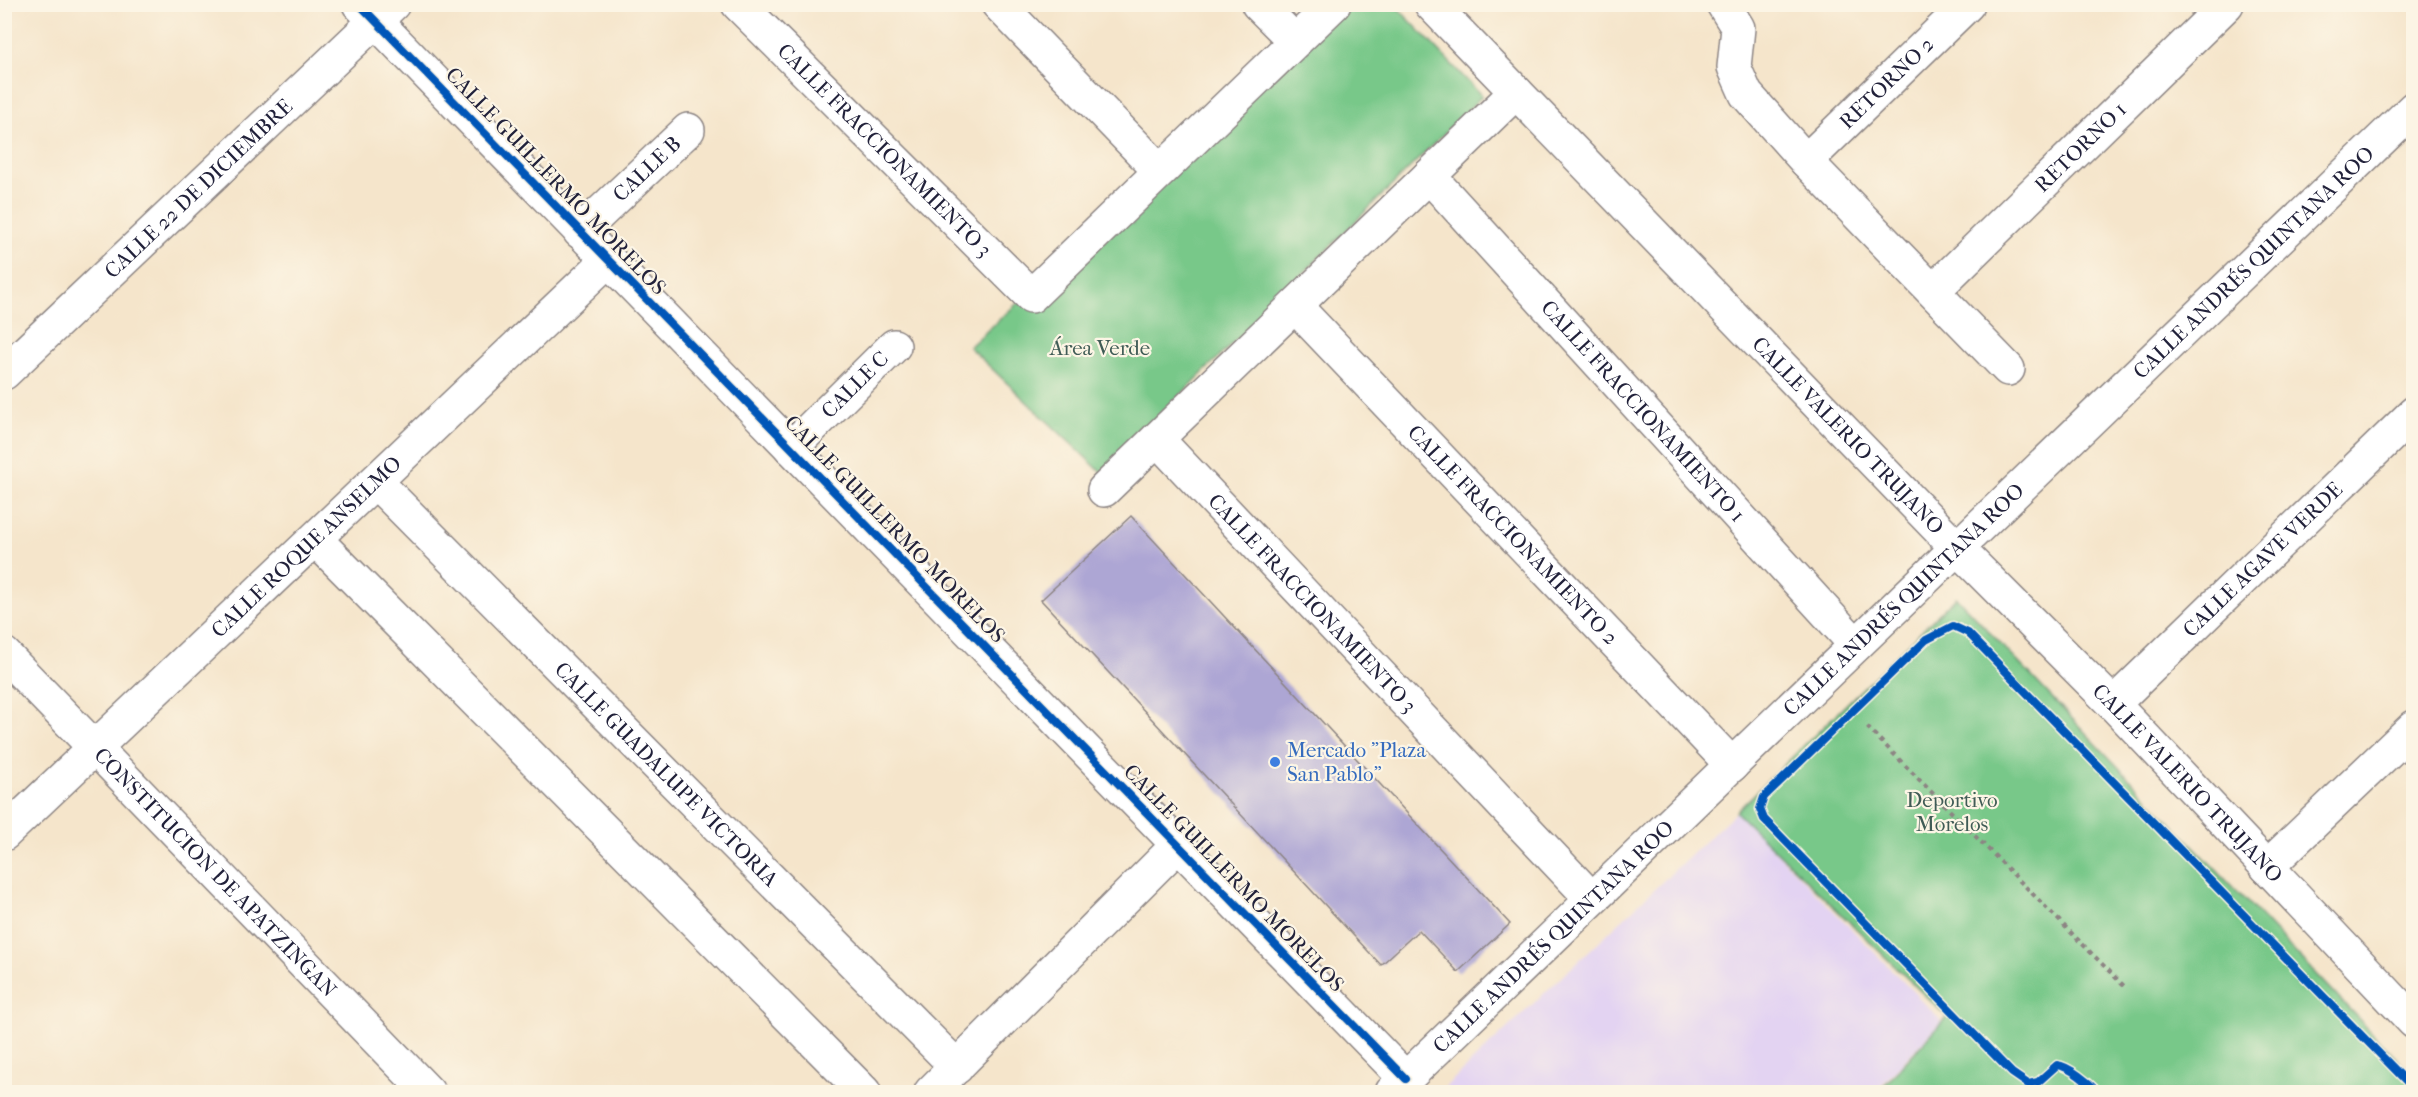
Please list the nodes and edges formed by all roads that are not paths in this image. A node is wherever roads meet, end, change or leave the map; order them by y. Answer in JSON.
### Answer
{"nodes":[{"id":1,"x":738,"y":4,"type":"edge"},
{"id":2,"x":998,"y":4,"type":"edge"},
{"id":3,"x":1258,"y":4,"type":"edge"},
{"id":4,"x":1334,"y":4,"type":"edge"},
{"id":5,"x":1431,"y":4,"type":"edge"},
{"id":6,"x":1723,"y":4,"type":"edge"},
{"id":7,"x":1968,"y":4,"type":"edge"},
{"id":8,"x":2227,"y":4,"type":"edge"},
{"id":9,"x":376,"y":10,"type":"edge"},
{"id":10,"x":1295,"y":41,"type":"junction"},
{"id":11,"x":1516,"y":92,"type":"junction"},
{"id":12,"x":2414,"y":108,"type":"edge"},
{"id":13,"x":688,"y":130,"type":"dead end"},
{"id":14,"x":1806,"y":161,"type":"junction"},
{"id":15,"x":1160,"y":171,"type":"junction"},
{"id":16,"x":1429,"y":176,"type":"junction"},
{"id":17,"x":580,"y":232,"type":"junction"},
{"id":18,"x":608,"y":260,"type":"junction"},
{"id":19,"x":1933,"y":291,"type":"junction"},
{"id":20,"x":1295,"y":306,"type":"junction"},
{"id":21,"x":894,"y":346,"type":"dead end"},
{"id":22,"x":2008,"y":369,"type":"dead end"},
{"id":23,"x":4,"y":373,"type":"edge"},
{"id":24,"x":2414,"y":413,"type":"edge"},
{"id":25,"x":1157,"y":439,"type":"junction"},
{"id":26,"x":791,"y":448,"type":"junction"},
{"id":27,"x":376,"y":482,"type":"junction"},
{"id":28,"x":1104,"y":490,"type":"dead end"},
{"id":29,"x":316,"y":540,"type":"junction"},
{"id":30,"x":1957,"y":548,"type":"junction"},
{"id":31,"x":1856,"y":645,"type":"junction"},
{"id":32,"x":4,"y":654,"type":"edge"},
{"id":33,"x":2113,"y":705,"type":"junction"},
{"id":34,"x":2414,"y":727,"type":"edge"},
{"id":35,"x":96,"y":748,"type":"junction"},
{"id":36,"x":1732,"y":765,"type":"junction"},
{"id":37,"x":4,"y":834,"type":"edge"},
{"id":38,"x":1178,"y":845,"type":"junction"},
{"id":39,"x":2267,"y":867,"type":"junction"},
{"id":40,"x":1592,"y":899,"type":"junction"},
{"id":41,"x":2414,"y":1022,"type":"edge"},
{"id":42,"x":957,"y":1067,"type":"junction"},
{"id":43,"x":1399,"y":1086,"type":"edge"},
{"id":44,"x":428,"y":1092,"type":"edge"},
{"id":45,"x":864,"y":1092,"type":"edge"},
{"id":46,"x":931,"y":1092,"type":"edge"}],
"edges":[{"from":1,"to":15,"type":"street","name":"CALLE FRACCIONAMIENTO 3"},
{"from":2,"to":15,"type":"street"},
{"from":3,"to":10,"type":"street"},
{"from":4,"to":10,"type":"street"},
{"from":5,"to":11,"type":"street","name":"CALLE VALERIO TRUJANO"},
{"from":6,"to":14,"type":"street"},
{"from":7,"to":14,"type":"street","name":"RETORNO 2"},
{"from":8,"to":19,"type":"street","name":"RETORNO 1"},
{"from":9,"to":17,"type":"street","name":"CALLE GUILLERMO MORELOS"},
{"from":9,"to":23,"type":"street","name":"CALLE 22 DE DICIEMBRE"},
{"from":10,"to":15,"type":"street"},
{"from":11,"to":16,"type":"street"},
{"from":11,"to":30,"type":"street","name":"CALLE VALERIO TRUJANO"},
{"from":12,"to":30,"type":"street","name":"CALLE ANDRÉS QUINTANA ROO"},
{"from":13,"to":17,"type":"street","name":"CALLE B"},
{"from":14,"to":19,"type":"street"},
{"from":16,"to":20,"type":"street"},
{"from":16,"to":31,"type":"street","name":"CALLE FRACCIONAMIENTO 1"},
{"from":17,"to":18,"type":"street","name":"CALLE GUILLERMO MORELOS"},
{"from":18,"to":26,"type":"street","name":"CALLE GUILLERMO MORELOS"},
{"from":18,"to":27,"type":"street","name":"CALLE ROQUE ANSELMO"},
{"from":19,"to":22,"type":"street"},
{"from":20,"to":25,"type":"street"},
{"from":20,"to":36,"type":"street","name":"CALLE FRACCIONAMIENTO 2"},
{"from":21,"to":26,"type":"street","name":"CALLE C"},
{"from":24,"to":33,"type":"street","name":"CALLE AGAVE VERDE"},
{"from":25,"to":28,"type":"street"},
{"from":25,"to":40,"type":"street","name":"CALLE FRACCIONAMIENTO 3"},
{"from":26,"to":38,"type":"street","name":"CALLE GUILLERMO MORELOS"},
{"from":27,"to":29,"type":"street","name":"CALLE ROQUE ANSELMO"},
{"from":27,"to":42,"type":"street","name":"CALLE GUADALUPE VICTORIA"},
{"from":29,"to":35,"type":"street","name":"CALLE ROQUE ANSELMO"},
{"from":29,"to":45,"type":"street"},
{"from":30,"to":31,"type":"street","name":"CALLE ANDRÉS QUINTANA ROO"},
{"from":30,"to":33,"type":"street","name":"CALLE VALERIO TRUJANO"},
{"from":31,"to":36,"type":"street","name":"CALLE ANDRÉS QUINTANA ROO"},
{"from":32,"to":35,"type":"street","name":"CONSTITUCION DE APATZINGAN"},
{"from":33,"to":39,"type":"street","name":"CALLE VALERIO TRUJANO"},
{"from":34,"to":39,"type":"street"},
{"from":35,"to":37,"type":"street","name":"CALLE ROQUE ANSELMO"},
{"from":35,"to":44,"type":"street","name":"CONSTITUCION DE APATZINGAN"},
{"from":36,"to":40,"type":"street","name":"CALLE ANDRÉS QUINTANA ROO"},
{"from":38,"to":42,"type":"street"},
{"from":38,"to":43,"type":"street","name":"CALLE GUILLERMO MORELOS"},
{"from":39,"to":41,"type":"street","name":"CALLE VALERIO TRUJANO"},
{"from":40,"to":43,"type":"street","name":"CALLE ANDRÉS QUINTANA ROO"},
{"from":42,"to":46,"type":"street"}]}
